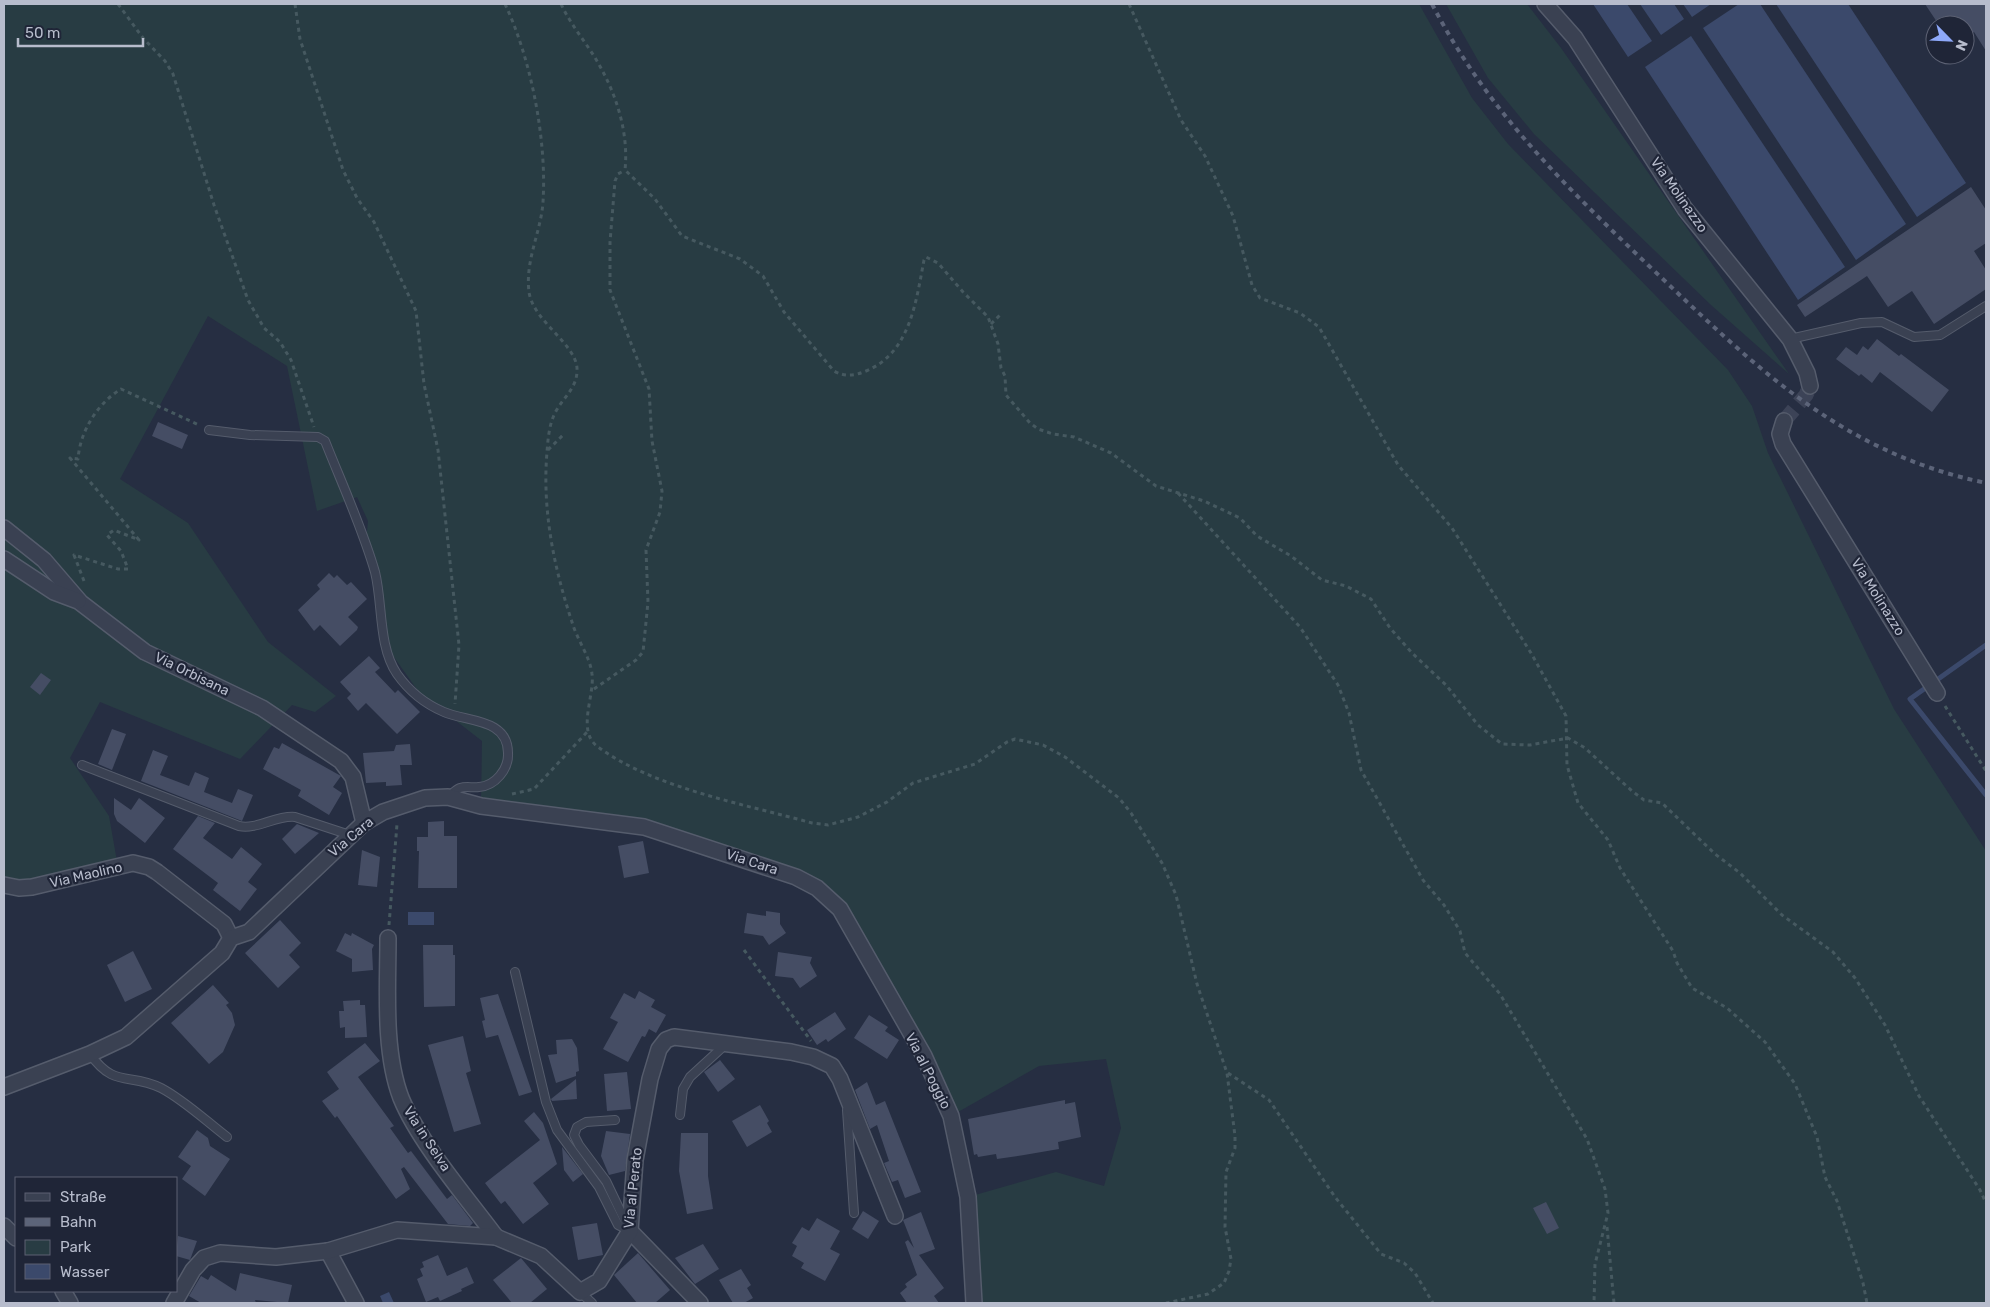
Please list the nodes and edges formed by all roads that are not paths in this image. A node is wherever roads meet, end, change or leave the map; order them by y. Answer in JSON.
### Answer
{"nodes":[{"id":1,"x":1545,"y":4,"type":"edge"},
{"id":2,"x":1986,"y":306,"type":"edge"},
{"id":3,"x":1790,"y":339,"type":"junction"},
{"id":4,"x":1810,"y":386,"type":"dead end"},
{"id":5,"x":1784,"y":421,"type":"tunnel mouth"},
{"id":6,"x":209,"y":430,"type":"road end"},
{"id":7,"x":4,"y":528,"type":"edge"},
{"id":8,"x":4,"y":559,"type":"edge"},
{"id":9,"x":81,"y":602,"type":"junction"},
{"id":10,"x":1937,"y":692,"type":"road end"},
{"id":11,"x":82,"y":765,"type":"dead end"},
{"id":12,"x":448,"y":797,"type":"junction"},
{"id":13,"x":364,"y":823,"type":"junction"},
{"id":14,"x":350,"y":835,"type":"junction"},
{"id":15,"x":796,"y":876,"type":"joint"},
{"id":16,"x":4,"y":884,"type":"edge"},
{"id":17,"x":231,"y":938,"type":"junction"},
{"id":18,"x":388,"y":938,"type":"road end"},
{"id":19,"x":515,"y":972,"type":"dead end"},
{"id":20,"x":726,"y":1044,"type":"junction"},
{"id":21,"x":90,"y":1054,"type":"junction"},
{"id":22,"x":4,"y":1087,"type":"edge"},
{"id":23,"x":846,"y":1098,"type":"junction"},
{"id":24,"x":680,"y":1115,"type":"dead end"},
{"id":25,"x":615,"y":1120,"type":"dead end"},
{"id":26,"x":227,"y":1137,"type":"dead end"},
{"id":27,"x":854,"y":1213,"type":"dead end"},
{"id":28,"x":895,"y":1216,"type":"dead end"},
{"id":29,"x":4,"y":1226,"type":"edge"},
{"id":30,"x":630,"y":1231,"type":"junction"},
{"id":31,"x":15,"y":1237,"type":"edge"},
{"id":32,"x":496,"y":1238,"type":"junction"},
{"id":33,"x":328,"y":1251,"type":"junction"},
{"id":34,"x":64,"y":1292,"type":"edge"},
{"id":35,"x":580,"y":1292,"type":"junction"},
{"id":36,"x":70,"y":1303,"type":"edge"},
{"id":37,"x":174,"y":1303,"type":"edge"},
{"id":38,"x":356,"y":1303,"type":"edge"},
{"id":39,"x":592,"y":1303,"type":"edge"},
{"id":40,"x":700,"y":1303,"type":"edge"},
{"id":41,"x":974,"y":1303,"type":"edge"}],
"edges":[{"from":1,"to":3,"type":"street","name":"Via Molinazzo"},
{"from":2,"to":3,"type":"lane"},
{"from":3,"to":4,"type":"street","name":"Via Molinazzo"},
{"from":5,"to":10,"type":"street","name":"Via Molinazzo"},
{"from":6,"to":12,"type":"lane"},
{"from":7,"to":9,"type":"street","name":"Via Orbisana"},
{"from":8,"to":9,"type":"street"},
{"from":9,"to":13,"type":"street","name":"Via Orbisana"},
{"from":11,"to":14,"type":"lane"},
{"from":12,"to":13,"type":"street","name":"Via Cara"},
{"from":12,"to":15,"type":"street","name":"Via Cara"},
{"from":13,"to":14,"type":"street","name":"Via Cara"},
{"from":14,"to":17,"type":"street","name":"Via Cara"},
{"from":15,"to":41,"type":"street","name":"Via al Poggio"},
{"from":16,"to":17,"type":"street","name":"Via Maolino"},
{"from":17,"to":21,"type":"street","name":"Via Cara"},
{"from":18,"to":32,"type":"street","name":"Via in Selva"},
{"from":19,"to":30,"type":"lane"},
{"from":20,"to":23,"type":"street","name":"Via al Perato"},
{"from":20,"to":24,"type":"lane"},
{"from":20,"to":30,"type":"street","name":"Via al Perato"},
{"from":21,"to":22,"type":"street","name":"Via Cara"},
{"from":21,"to":26,"type":"lane"},
{"from":23,"to":27,"type":"lane"},
{"from":23,"to":28,"type":"street","name":"Via al Perato"},
{"from":25,"to":30,"type":"lane"},
{"from":29,"to":31,"type":"street"},
{"from":30,"to":35,"type":"street","name":"Via al Perato"},
{"from":30,"to":40,"type":"street"},
{"from":32,"to":33,"type":"street"},
{"from":32,"to":35,"type":"street"},
{"from":33,"to":37,"type":"street"},
{"from":33,"to":38,"type":"street"},
{"from":34,"to":36,"type":"street"},
{"from":35,"to":39,"type":"lane"}]}
